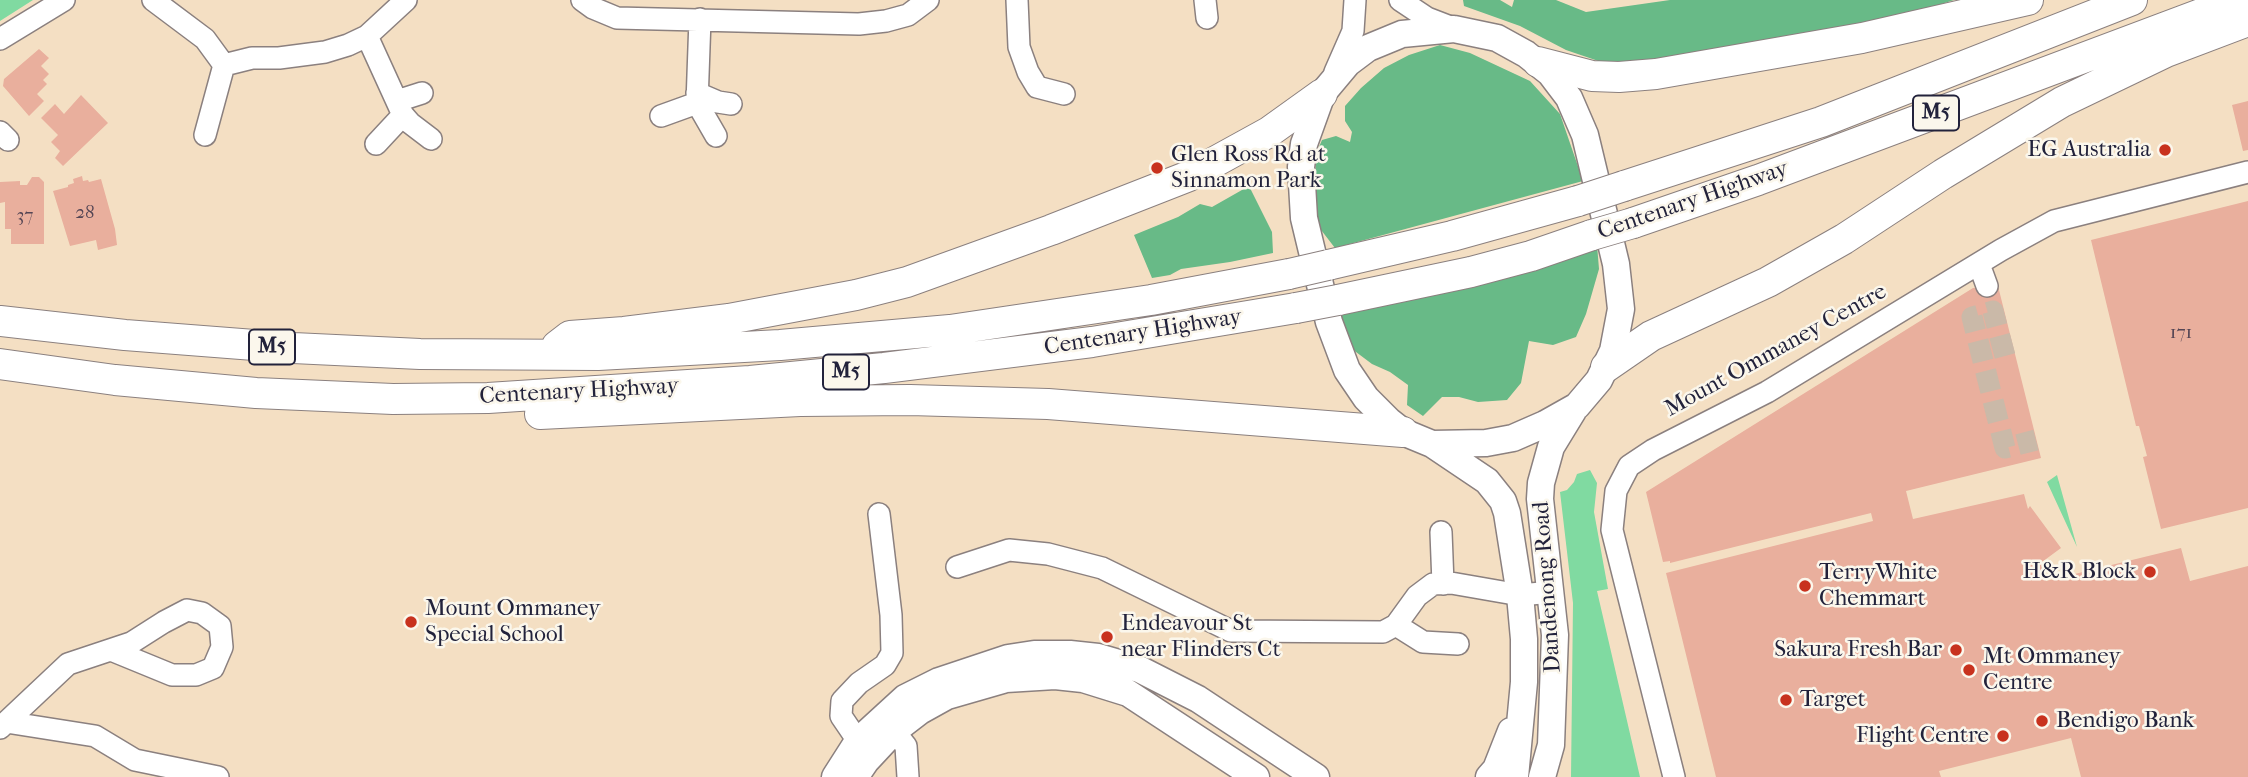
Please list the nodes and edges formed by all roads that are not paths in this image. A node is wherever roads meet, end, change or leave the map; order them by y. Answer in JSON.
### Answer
{"nodes":[{"id":1,"x":64,"y":0,"type":"edge"},
{"id":2,"x":153,"y":0,"type":"edge"},
{"id":3,"x":406,"y":0,"type":"edge"},
{"id":4,"x":582,"y":0,"type":"edge"},
{"id":5,"x":928,"y":0,"type":"edge"},
{"id":6,"x":1017,"y":0,"type":"edge"},
{"id":7,"x":1355,"y":0,"type":"edge"},
{"id":8,"x":1400,"y":0,"type":"edge"},
{"id":9,"x":2028,"y":0,"type":"edge"},
{"id":10,"x":2132,"y":0,"type":"edge"},
{"id":11,"x":2238,"y":0,"type":"edge"},
{"id":12,"x":700,"y":19,"type":"junction"},
{"id":13,"x":2248,"y":21,"type":"edge"},
{"id":14,"x":1454,"y":29,"type":"junction"},
{"id":15,"x":367,"y":36,"type":"junction"},
{"id":16,"x":0,"y":39,"type":"edge"},
{"id":17,"x":1538,"y":62,"type":"junction"},
{"id":18,"x":224,"y":65,"type":"junction"},
{"id":19,"x":1326,"y":87,"type":"junction"},
{"id":20,"x":422,"y":93,"type":"dead end"},
{"id":21,"x":1064,"y":93,"type":"dead end"},
{"id":22,"x":697,"y":98,"type":"junction"},
{"id":23,"x":731,"y":104,"type":"dead end"},
{"id":24,"x":400,"y":108,"type":"junction"},
{"id":25,"x":661,"y":116,"type":"dead end"},
{"id":26,"x":205,"y":135,"type":"dead end"},
{"id":27,"x":716,"y":136,"type":"dead end"},
{"id":28,"x":431,"y":139,"type":"dead end"},
{"id":29,"x":376,"y":144,"type":"dead end"},
{"id":30,"x":2248,"y":172,"type":"edge"},
{"id":31,"x":1979,"y":264,"type":"junction"},
{"id":32,"x":1987,"y":286,"type":"dead end"},
{"id":33,"x":0,"y":321,"type":"edge"},
{"id":34,"x":545,"y":354,"type":"junction"},
{"id":35,"x":0,"y":363,"type":"edge"},
{"id":36,"x":1606,"y":367,"type":"junction"},
{"id":37,"x":393,"y":399,"type":"junction"},
{"id":38,"x":1577,"y":406,"type":"junction"},
{"id":39,"x":1403,"y":432,"type":"junction"},
{"id":40,"x":1432,"y":444,"type":"junction"},
{"id":41,"x":879,"y":513,"type":"dead end"},
{"id":42,"x":1441,"y":532,"type":"dead end"},
{"id":43,"x":957,"y":567,"type":"dead end"},
{"id":44,"x":1443,"y":584,"type":"junction"},
{"id":45,"x":1552,"y":592,"type":"junction"},
{"id":46,"x":1520,"y":595,"type":"junction"},
{"id":47,"x":1396,"y":625,"type":"junction"},
{"id":48,"x":1458,"y":644,"type":"dead end"},
{"id":49,"x":111,"y":650,"type":"junction"},
{"id":50,"x":1524,"y":686,"type":"junction"},
{"id":51,"x":3,"y":725,"type":"edge"},
{"id":52,"x":894,"y":731,"type":"junction"},
{"id":53,"x":858,"y":741,"type":"junction"},
{"id":54,"x":1551,"y":744,"type":"junction"},
{"id":55,"x":218,"y":777,"type":"edge"},
{"id":56,"x":835,"y":777,"type":"edge"},
{"id":57,"x":855,"y":777,"type":"edge"},
{"id":58,"x":908,"y":777,"type":"edge"},
{"id":59,"x":1256,"y":777,"type":"edge"},
{"id":60,"x":1316,"y":777,"type":"edge"},
{"id":61,"x":1489,"y":777,"type":"edge"},
{"id":62,"x":1515,"y":777,"type":"edge"},
{"id":63,"x":1542,"y":777,"type":"edge"},
{"id":64,"x":1553,"y":777,"type":"edge"},
{"id":65,"x":1674,"y":777,"type":"edge"}],
"edges":[{"from":1,"to":16,"type":"street"},
{"from":2,"to":18,"type":"street"},
{"from":3,"to":15,"type":"street"},
{"from":4,"to":12,"type":"street"},
{"from":5,"to":12,"type":"street"},
{"from":6,"to":21,"type":"street"},
{"from":7,"to":19,"type":"street"},
{"from":8,"to":14,"type":"street"},
{"from":9,"to":17,"type":"highway"},
{"from":10,"to":34,"type":"highway","name":"Centenary Highway","number":"M5","bridge":true},
{"from":11,"to":37,"type":"highway","name":"Centenary Highway","number":"M5","bridge":true},
{"from":12,"to":22,"type":"street"},
{"from":13,"to":36,"type":"highway"},
{"from":14,"to":17,"type":"main road","name":"Dandenong Road"},
{"from":14,"to":19,"type":"main road","name":"Dandenong Road"},
{"from":15,"to":18,"type":"street"},
{"from":15,"to":24,"type":"street"},
{"from":17,"to":36,"type":"main road","name":"Dandenong Road"},
{"from":18,"to":26,"type":"street"},
{"from":19,"to":34,"type":"highway"},
{"from":19,"to":39,"type":"main road"},
{"from":20,"to":24,"type":"street"},
{"from":22,"to":23,"type":"street"},
{"from":22,"to":25,"type":"street"},
{"from":22,"to":27,"type":"street"},
{"from":24,"to":28,"type":"street"},
{"from":24,"to":29,"type":"street"},
{"from":30,"to":31,"type":"street","name":"Mount Ommaney Centre"},
{"from":31,"to":32,"type":"street"},
{"from":31,"to":65,"type":"street","name":"Mount Ommaney Centre"},
{"from":33,"to":34,"type":"highway","name":"Centenary Highway","number":"M5"},
{"from":35,"to":37,"type":"highway","name":"Centenary Highway","number":"M5"},
{"from":36,"to":38,"type":"main road","name":"Dandenong Road"},
{"from":37,"to":39,"type":"highway"},
{"from":38,"to":40,"type":"main road"},
{"from":38,"to":45,"type":"main road","name":"Dandenong Road"},
{"from":39,"to":40,"type":"main road"},
{"from":40,"to":46,"type":"main road","name":"Dandenong Road"},
{"from":41,"to":53,"type":"street"},
{"from":42,"to":44,"type":"street"},
{"from":43,"to":47,"type":"street"},
{"from":44,"to":46,"type":"street"},
{"from":44,"to":47,"type":"street"},
{"from":45,"to":46,"type":"street"},
{"from":45,"to":54,"type":"main road","name":"Dandenong Road"},
{"from":46,"to":50,"type":"main road","name":"Dandenong Road"},
{"from":47,"to":48,"type":"street"},
{"from":49,"to":49,"type":"street"},
{"from":49,"to":51,"type":"street"},
{"from":50,"to":61,"type":"main road"},
{"from":50,"to":62,"type":"main road","name":"Dandenong Road"},
{"from":51,"to":55,"type":"street"},
{"from":52,"to":57,"type":"main road"},
{"from":52,"to":58,"type":"street"},
{"from":52,"to":59,"type":"main road"},
{"from":53,"to":56,"type":"main road"},
{"from":53,"to":60,"type":"main road"},
{"from":54,"to":63,"type":"main road","name":"Dandenong Road"},
{"from":54,"to":64,"type":"main road"}]}
